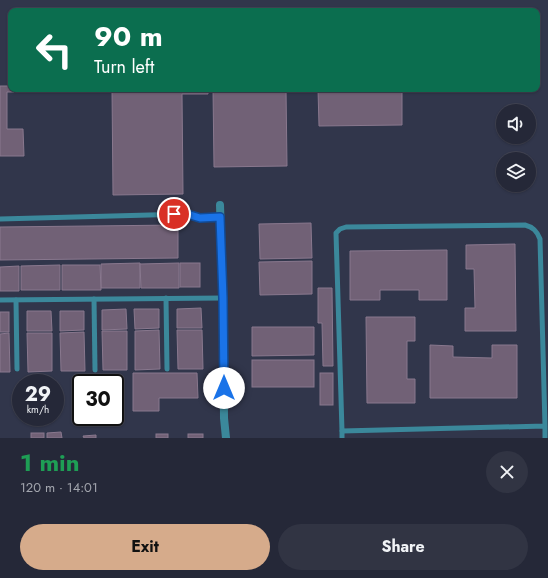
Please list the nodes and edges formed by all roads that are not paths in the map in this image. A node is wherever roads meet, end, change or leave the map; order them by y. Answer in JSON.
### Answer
{"nodes":[{"id":1,"x":220,"y":205,"type":"dead end"},
{"id":2,"x":220,"y":217,"type":"junction"},
{"id":3,"x":0,"y":219,"type":"edge"},
{"id":4,"x":166,"y":298,"type":"junction"},
{"id":5,"x":223,"y":298,"type":"junction"},
{"id":6,"x":94,"y":299,"type":"junction"},
{"id":7,"x":0,"y":300,"type":"edge"},
{"id":8,"x":16,"y":300,"type":"junction"},
{"id":9,"x":18,"y":369,"type":"dead end"},
{"id":10,"x":168,"y":369,"type":"dead end"},
{"id":11,"x":95,"y":370,"type":"dead end"},
{"id":12,"x":545,"y":426,"type":"junction"},
{"id":13,"x":342,"y":431,"type":"junction"},
{"id":14,"x":226,"y":438,"type":"edge"},
{"id":15,"x":342,"y":438,"type":"edge"},
{"id":16,"x":545,"y":438,"type":"edge"}],
"edges":[{"from":1,"to":2,"type":"street"},
{"from":2,"to":3,"type":"lane"},
{"from":2,"to":5,"type":"street"},
{"from":4,"to":5,"type":"lane"},
{"from":4,"to":6,"type":"lane"},
{"from":4,"to":10,"type":"lane"},
{"from":5,"to":14,"type":"street"},
{"from":6,"to":8,"type":"lane"},
{"from":6,"to":11,"type":"lane"},
{"from":7,"to":8,"type":"lane"},
{"from":8,"to":9,"type":"lane"},
{"from":12,"to":13,"type":"lane"},
{"from":12,"to":13,"type":"lane"},
{"from":12,"to":16,"type":"lane"},
{"from":13,"to":15,"type":"lane"}]}
